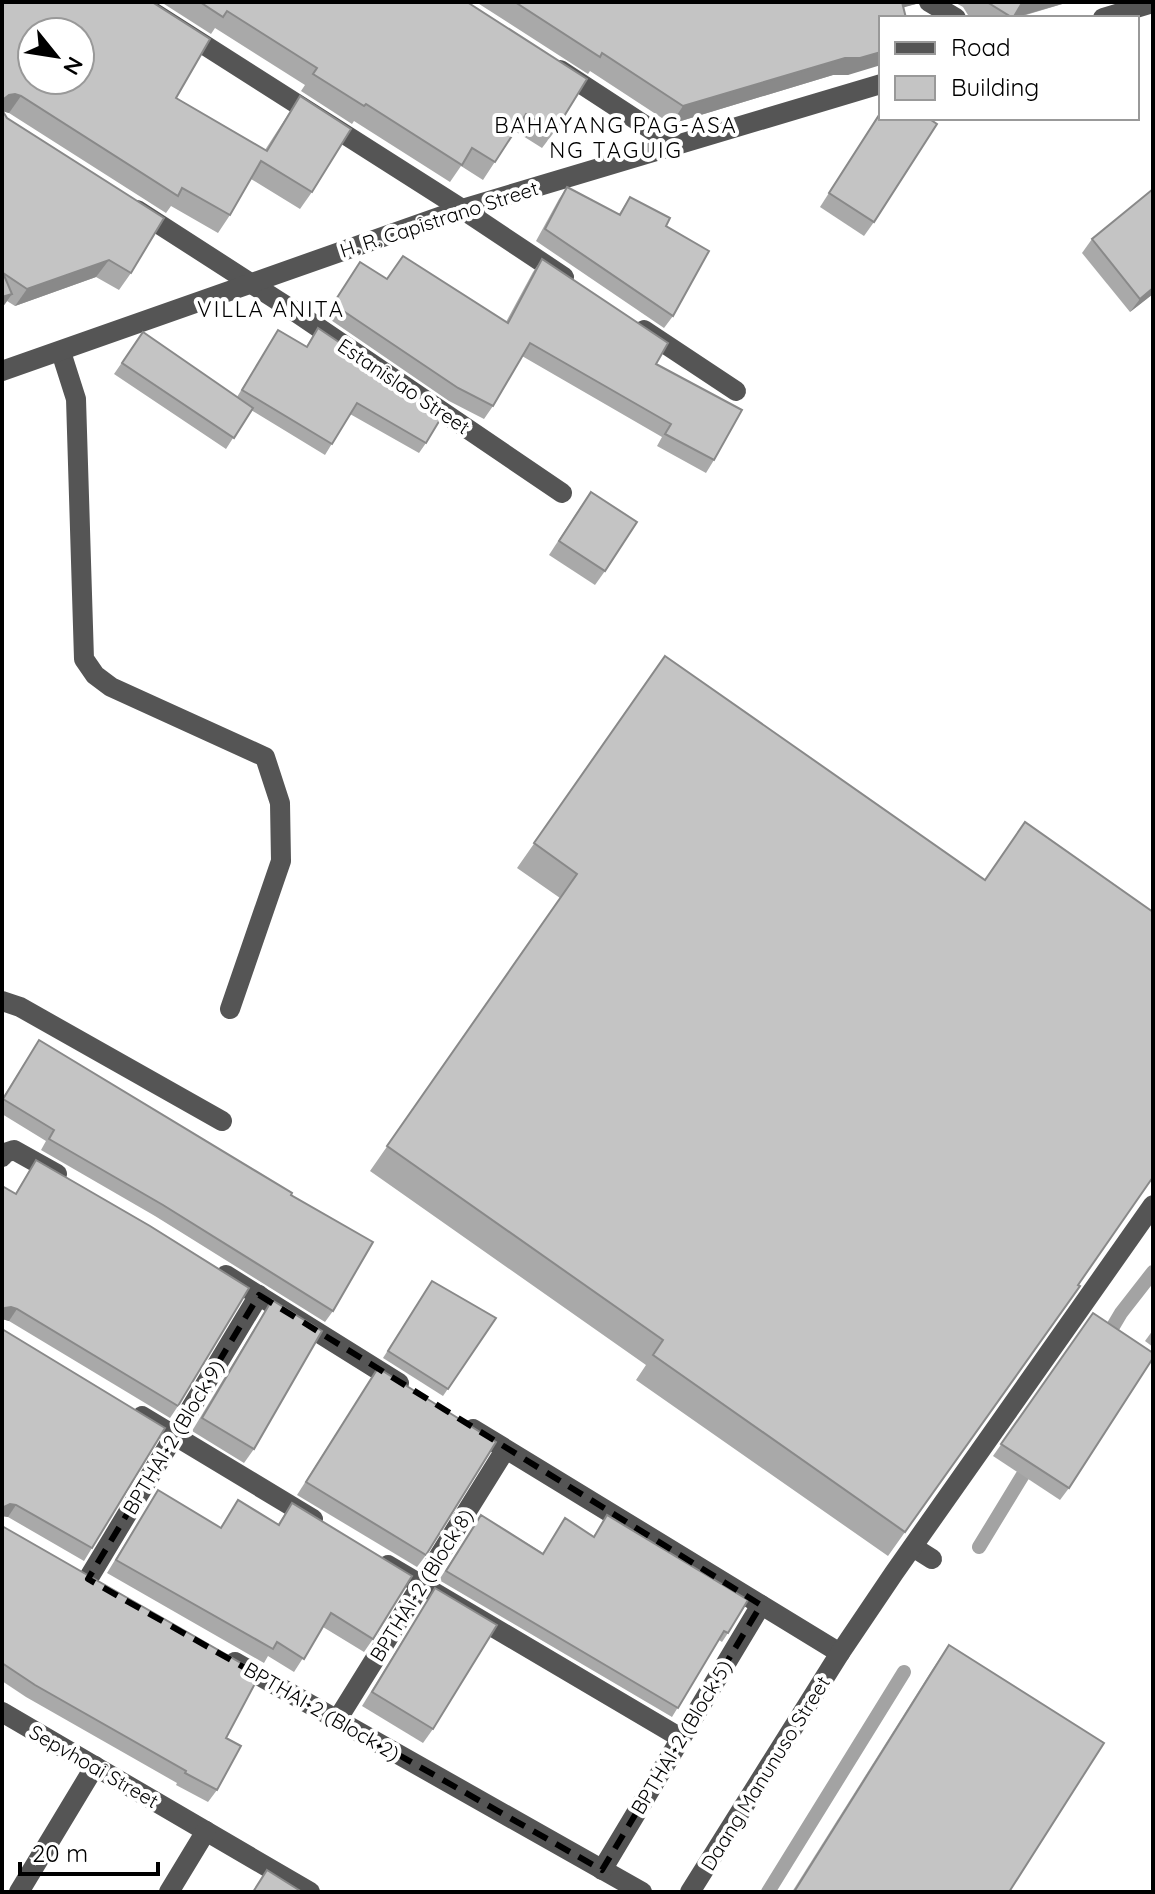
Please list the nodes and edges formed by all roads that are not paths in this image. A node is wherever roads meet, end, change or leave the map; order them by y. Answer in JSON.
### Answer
{"nodes":[{"id":1,"x":137,"y":2,"type":"edge"},
{"id":2,"x":929,"y":2,"type":"edge"},
{"id":3,"x":1153,"y":3,"type":"edge"},
{"id":4,"x":953,"y":16,"type":"edge"},
{"id":5,"x":1110,"y":16,"type":"edge"},
{"id":6,"x":546,"y":62,"type":"edge"},
{"id":7,"x":879,"y":85,"type":"edge"},
{"id":8,"x":675,"y":145,"type":"junction"},
{"id":9,"x":120,"y":199,"type":"edge"},
{"id":10,"x":462,"y":209,"type":"junction"},
{"id":11,"x":252,"y":283,"type":"junction"},
{"id":12,"x":580,"y":288,"type":"edge"},
{"id":13,"x":632,"y":322,"type":"edge"},
{"id":14,"x":61,"y":352,"type":"junction"},
{"id":15,"x":2,"y":371,"type":"edge"},
{"id":16,"x":736,"y":391,"type":"dead end"},
{"id":17,"x":562,"y":493,"type":"dead end"},
{"id":18,"x":2,"y":1001,"type":"edge"},
{"id":19,"x":230,"y":1009,"type":"dead end"},
{"id":20,"x":222,"y":1121,"type":"dead end"},
{"id":21,"x":6,"y":1154,"type":"edge"},
{"id":22,"x":79,"y":1187,"type":"edge"},
{"id":23,"x":1153,"y":1205,"type":"edge"},
{"id":24,"x":210,"y":1265,"type":"edge"},
{"id":25,"x":259,"y":1295,"type":"junction"},
{"id":26,"x":415,"y":1393,"type":"edge"},
{"id":27,"x":121,"y":1403,"type":"edge"},
{"id":28,"x":454,"y":1417,"type":"edge"},
{"id":29,"x":174,"y":1435,"type":"junction"},
{"id":30,"x":505,"y":1450,"type":"junction"},
{"id":31,"x":331,"y":1530,"type":"edge"},
{"id":32,"x":913,"y":1547,"type":"junction"},
{"id":33,"x":370,"y":1553,"type":"edge"},
{"id":34,"x":932,"y":1559,"type":"dead end"},
{"id":35,"x":89,"y":1579,"type":"edge"},
{"id":36,"x":422,"y":1585,"type":"junction"},
{"id":37,"x":761,"y":1605,"type":"junction"},
{"id":38,"x":213,"y":1649,"type":"edge"},
{"id":39,"x":840,"y":1653,"type":"junction"},
{"id":40,"x":2,"y":1712,"type":"edge"},
{"id":41,"x":337,"y":1720,"type":"junction"},
{"id":42,"x":681,"y":1738,"type":"junction"},
{"id":43,"x":95,"y":1766,"type":"junction"},
{"id":44,"x":206,"y":1831,"type":"junction"},
{"id":45,"x":602,"y":1870,"type":"junction"},
{"id":46,"x":19,"y":1892,"type":"edge"},
{"id":47,"x":169,"y":1892,"type":"edge"},
{"id":48,"x":310,"y":1892,"type":"edge"},
{"id":49,"x":642,"y":1892,"type":"edge"},
{"id":50,"x":690,"y":1892,"type":"edge"}],
"edges":[{"from":1,"to":10,"type":"street"},
{"from":2,"to":4,"type":"street"},
{"from":3,"to":5,"type":"street"},
{"from":6,"to":8,"type":"street"},
{"from":7,"to":8,"type":"street","name":"H. R. Capistrano Street"},
{"from":8,"to":10,"type":"street","name":"H. R. Capistrano Street"},
{"from":9,"to":11,"type":"street","name":"Estanislao Street"},
{"from":10,"to":11,"type":"street","name":"H. R. Capistrano Street"},
{"from":10,"to":12,"type":"street"},
{"from":11,"to":14,"type":"street","name":"H. R. Capistrano Street"},
{"from":11,"to":17,"type":"street","name":"Estanislao Street"},
{"from":13,"to":16,"type":"street"},
{"from":14,"to":15,"type":"street","name":"H. R. Capistrano Street"},
{"from":14,"to":19,"type":"street"},
{"from":18,"to":20,"type":"street"},
{"from":21,"to":22,"type":"street"},
{"from":23,"to":32,"type":"street","name":"Daang Manunuso Street"},
{"from":24,"to":25,"type":"street"},
{"from":25,"to":26,"type":"street"},
{"from":25,"to":29,"type":"street","name":"BPTHAI-2 (Block 9)"},
{"from":27,"to":29,"type":"street"},
{"from":28,"to":30,"type":"street"},
{"from":29,"to":31,"type":"street"},
{"from":29,"to":35,"type":"street","name":"BPTHAI-2 (Block 9)"},
{"from":30,"to":36,"type":"street","name":"BPTHAI-2 (Block 8)"},
{"from":30,"to":37,"type":"street"},
{"from":32,"to":34,"type":"street"},
{"from":32,"to":39,"type":"street","name":"Daang Manunuso Street"},
{"from":33,"to":36,"type":"street"},
{"from":36,"to":41,"type":"street","name":"BPTHAI-2 (Block 8)"},
{"from":36,"to":42,"type":"street"},
{"from":37,"to":39,"type":"street"},
{"from":37,"to":42,"type":"street","name":"BPTHAI-2 (Block 5)"},
{"from":38,"to":41,"type":"street","name":"BPTHAI-2 (Block 2)"},
{"from":39,"to":50,"type":"street","name":"Daang Manunuso Street"},
{"from":40,"to":43,"type":"street","name":"Sepvhoai Street"},
{"from":41,"to":45,"type":"street","name":"BPTHAI-2 (Block 2)"},
{"from":42,"to":45,"type":"street","name":"BPTHAI-2 (Block 5)"},
{"from":43,"to":44,"type":"street","name":"Sepvhoai Street"},
{"from":43,"to":46,"type":"street"},
{"from":44,"to":47,"type":"street"},
{"from":44,"to":48,"type":"street","name":"Sepvhoai Street"},
{"from":45,"to":49,"type":"street","name":"BPTHAI-2 (Block 2)"}]}
